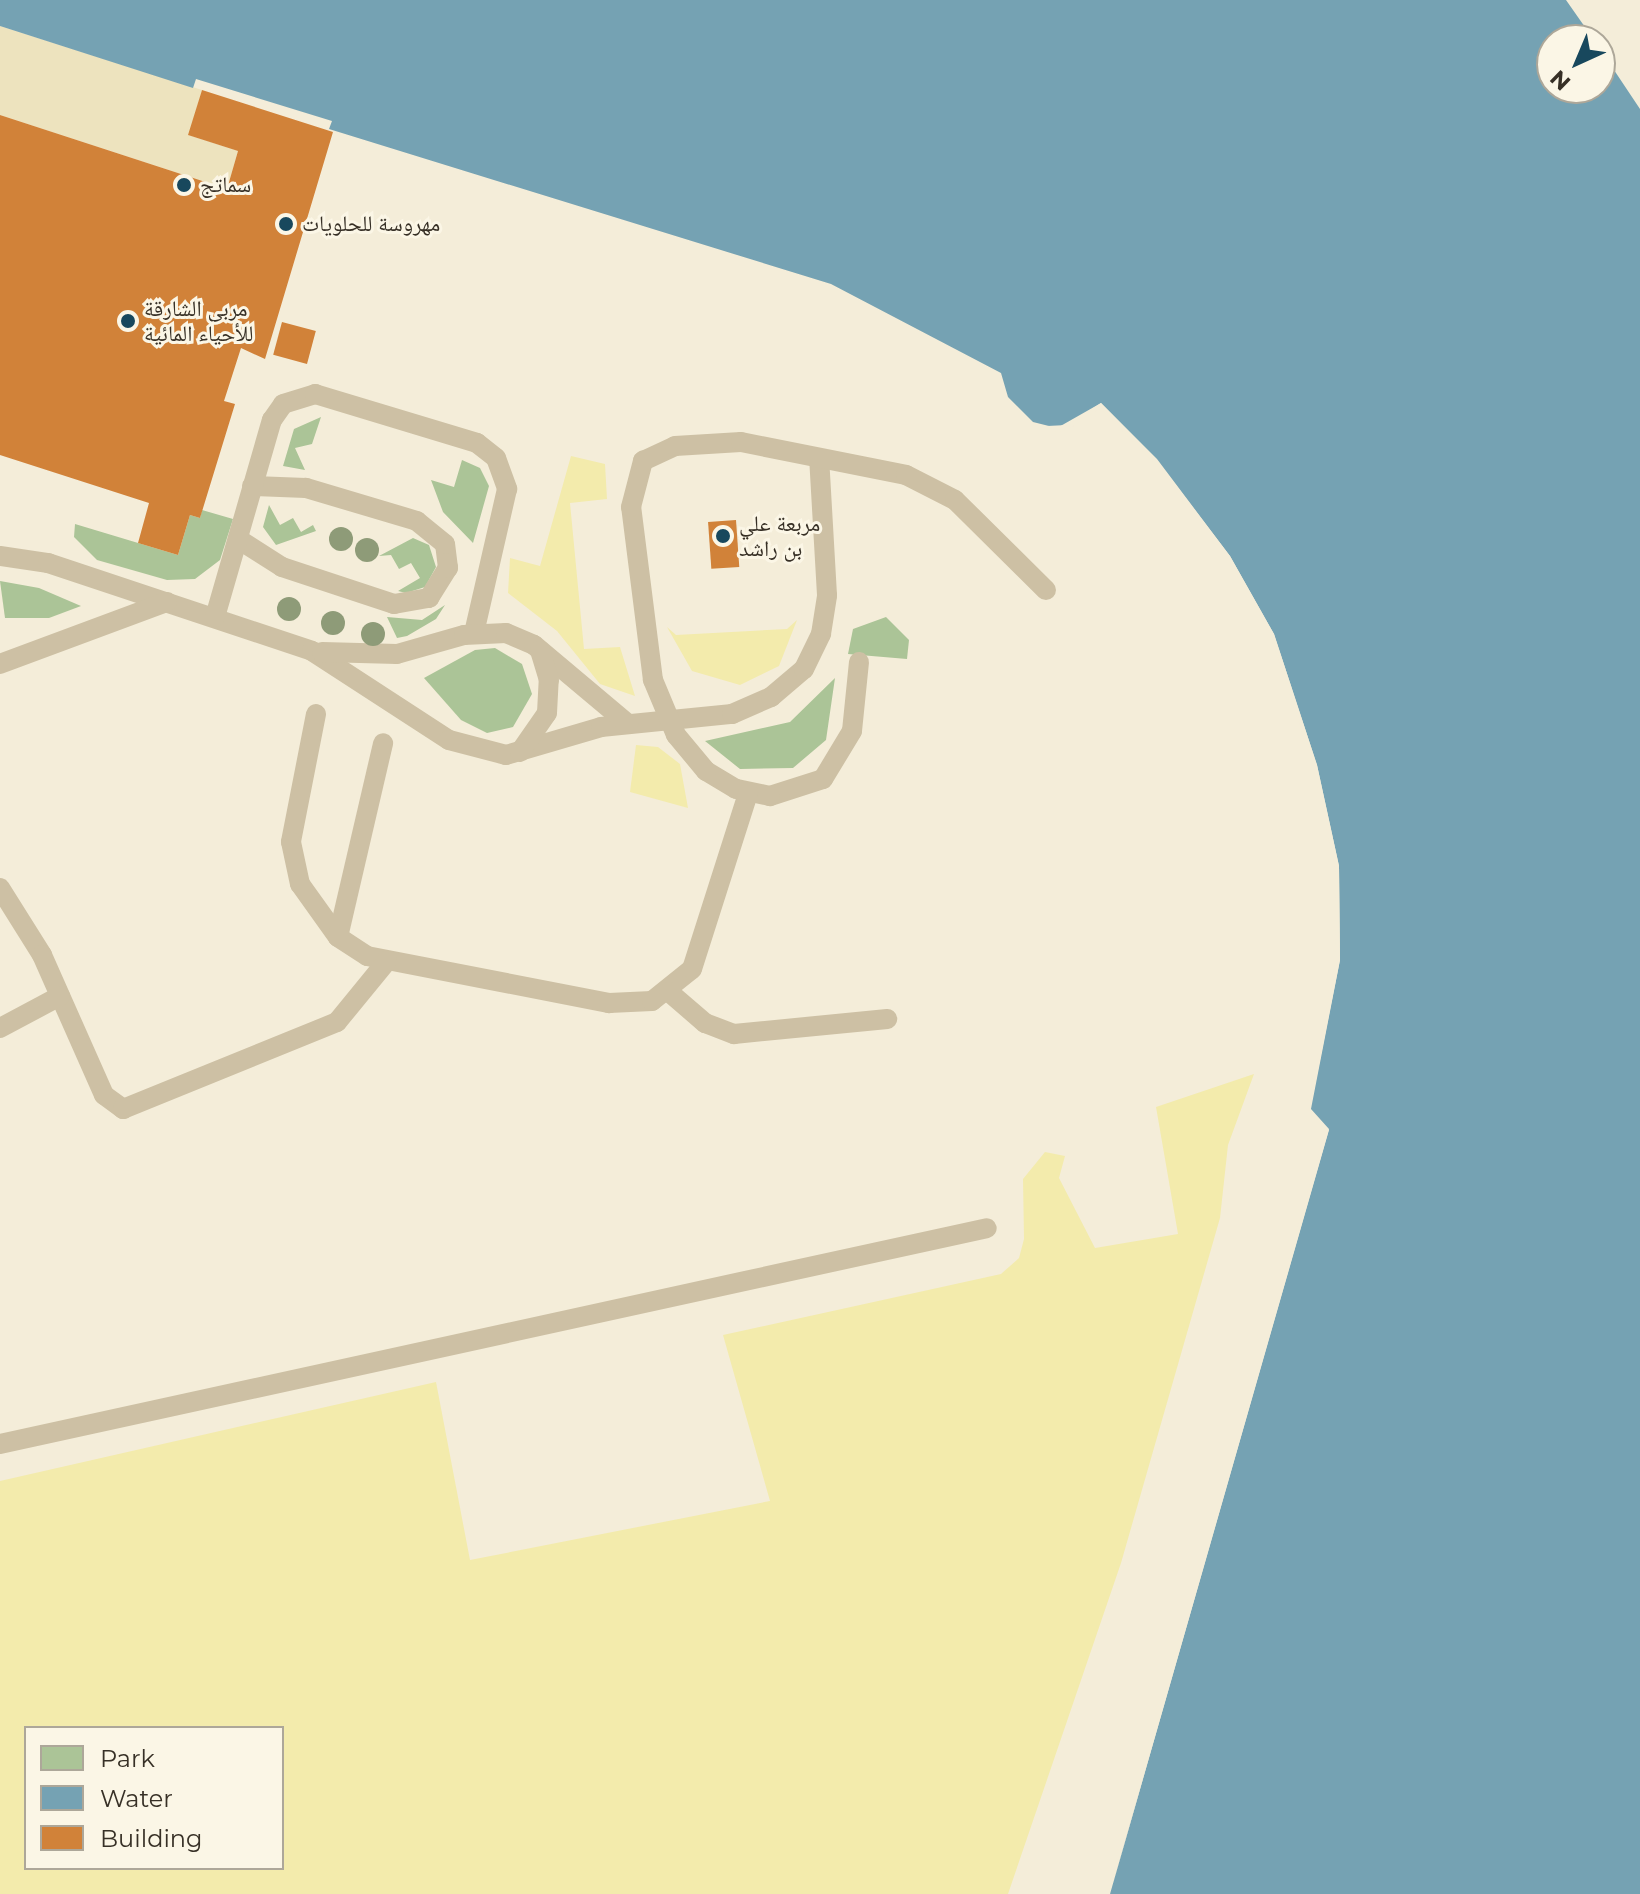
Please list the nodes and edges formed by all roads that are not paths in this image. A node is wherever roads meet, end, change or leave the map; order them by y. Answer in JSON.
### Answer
{"nodes":[{"id":1,"x":819,"y":458,"type":"junction"},
{"id":2,"x":252,"y":486,"type":"junction"},
{"id":3,"x":238,"y":539,"type":"junction"},
{"id":4,"x":0,"y":556,"type":"edge"},
{"id":5,"x":1046,"y":590,"type":"dead end"},
{"id":6,"x":167,"y":602,"type":"junction"},
{"id":7,"x":215,"y":617,"type":"junction"},
{"id":8,"x":474,"y":633,"type":"junction"},
{"id":9,"x":540,"y":650,"type":"junction"},
{"id":10,"x":312,"y":651,"type":"junction"},
{"id":11,"x":859,"y":662,"type":"dead end"},
{"id":12,"x":0,"y":664,"type":"edge"},
{"id":13,"x":316,"y":714,"type":"dead end"},
{"id":14,"x":628,"y":724,"type":"junction"},
{"id":15,"x":670,"y":724,"type":"junction"},
{"id":16,"x":383,"y":743,"type":"dead end"},
{"id":17,"x":520,"y":752,"type":"junction"},
{"id":18,"x":748,"y":793,"type":"junction"},
{"id":19,"x":0,"y":888,"type":"edge"},
{"id":20,"x":338,"y":937,"type":"junction"},
{"id":21,"x":387,"y":961,"type":"junction"},
{"id":22,"x":669,"y":992,"type":"junction"},
{"id":23,"x":60,"y":996,"type":"junction"},
{"id":24,"x":887,"y":1019,"type":"dead end"},
{"id":25,"x":0,"y":1028,"type":"edge"},
{"id":26,"x":987,"y":1228,"type":"dead end"},
{"id":27,"x":0,"y":1444,"type":"edge"}],
"edges":[{"from":1,"to":5,"type":"lane"},
{"from":1,"to":15,"type":"lane"},
{"from":1,"to":15,"type":"lane"},
{"from":2,"to":3,"type":"lane"},
{"from":2,"to":3,"type":"lane"},
{"from":2,"to":8,"type":"lane"},
{"from":3,"to":7,"type":"lane"},
{"from":4,"to":6,"type":"lane"},
{"from":6,"to":7,"type":"lane"},
{"from":6,"to":12,"type":"lane"},
{"from":7,"to":10,"type":"lane"},
{"from":8,"to":9,"type":"lane"},
{"from":8,"to":10,"type":"lane"},
{"from":9,"to":14,"type":"lane"},
{"from":9,"to":17,"type":"lane"},
{"from":10,"to":17,"type":"lane"},
{"from":11,"to":18,"type":"lane"},
{"from":13,"to":20,"type":"lane"},
{"from":14,"to":15,"type":"lane"},
{"from":14,"to":17,"type":"lane"},
{"from":15,"to":18,"type":"lane"},
{"from":16,"to":20,"type":"lane"},
{"from":18,"to":22,"type":"lane"},
{"from":19,"to":23,"type":"lane"},
{"from":20,"to":21,"type":"lane"},
{"from":21,"to":22,"type":"lane"},
{"from":21,"to":23,"type":"lane"},
{"from":22,"to":24,"type":"lane"},
{"from":23,"to":25,"type":"lane"},
{"from":26,"to":27,"type":"lane"}]}
